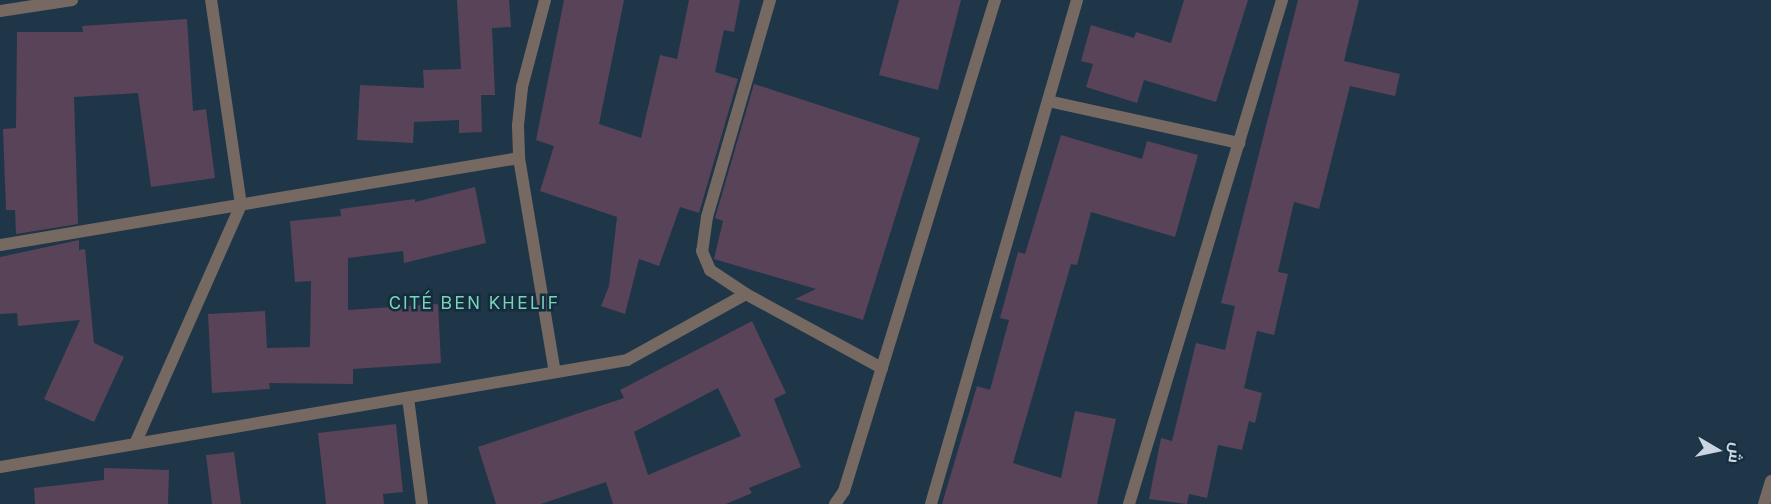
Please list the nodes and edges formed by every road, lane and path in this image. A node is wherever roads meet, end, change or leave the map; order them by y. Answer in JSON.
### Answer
{"nodes":[{"id":1,"x":3,"y":0,"type":"edge"},
{"id":2,"x":72,"y":0,"type":"edge"},
{"id":3,"x":211,"y":0,"type":"edge"},
{"id":4,"x":545,"y":0,"type":"edge"},
{"id":5,"x":770,"y":0,"type":"edge"},
{"id":6,"x":995,"y":0,"type":"edge"},
{"id":7,"x":1077,"y":0,"type":"edge"},
{"id":8,"x":1282,"y":0,"type":"edge"},
{"id":9,"x":0,"y":10,"type":"edge"},
{"id":10,"x":1048,"y":101,"type":"junction"},
{"id":11,"x":1239,"y":143,"type":"junction"},
{"id":12,"x":519,"y":158,"type":"junction"},
{"id":13,"x":242,"y":205,"type":"junction"},
{"id":14,"x":0,"y":245,"type":"edge"},
{"id":15,"x":746,"y":294,"type":"junction"},
{"id":16,"x":882,"y":368,"type":"junction"},
{"id":17,"x":555,"y":372,"type":"junction"},
{"id":18,"x":408,"y":398,"type":"junction"},
{"id":19,"x":135,"y":444,"type":"junction"},
{"id":20,"x":0,"y":467,"type":"edge"},
{"id":21,"x":1771,"y":482,"type":"edge"},
{"id":22,"x":422,"y":504,"type":"edge"},
{"id":23,"x":835,"y":504,"type":"edge"},
{"id":24,"x":931,"y":504,"type":"edge"},
{"id":25,"x":1129,"y":504,"type":"edge"},
{"id":26,"x":1764,"y":504,"type":"edge"}],
"edges":[{"from":1,"to":9,"type":"street"},
{"from":2,"to":9,"type":"street"},
{"from":3,"to":13,"type":"street"},
{"from":4,"to":12,"type":"street"},
{"from":5,"to":15,"type":"street"},
{"from":6,"to":16,"type":"street"},
{"from":7,"to":10,"type":"street"},
{"from":8,"to":11,"type":"street"},
{"from":10,"to":11,"type":"street"},
{"from":10,"to":24,"type":"street"},
{"from":11,"to":25,"type":"street"},
{"from":12,"to":13,"type":"street"},
{"from":12,"to":17,"type":"street"},
{"from":13,"to":14,"type":"street"},
{"from":13,"to":19,"type":"street"},
{"from":15,"to":16,"type":"street"},
{"from":15,"to":17,"type":"street"},
{"from":16,"to":23,"type":"street"},
{"from":17,"to":18,"type":"street"},
{"from":18,"to":19,"type":"street"},
{"from":18,"to":22,"type":"street"},
{"from":19,"to":20,"type":"street"},
{"from":21,"to":26,"type":"street"}]}
